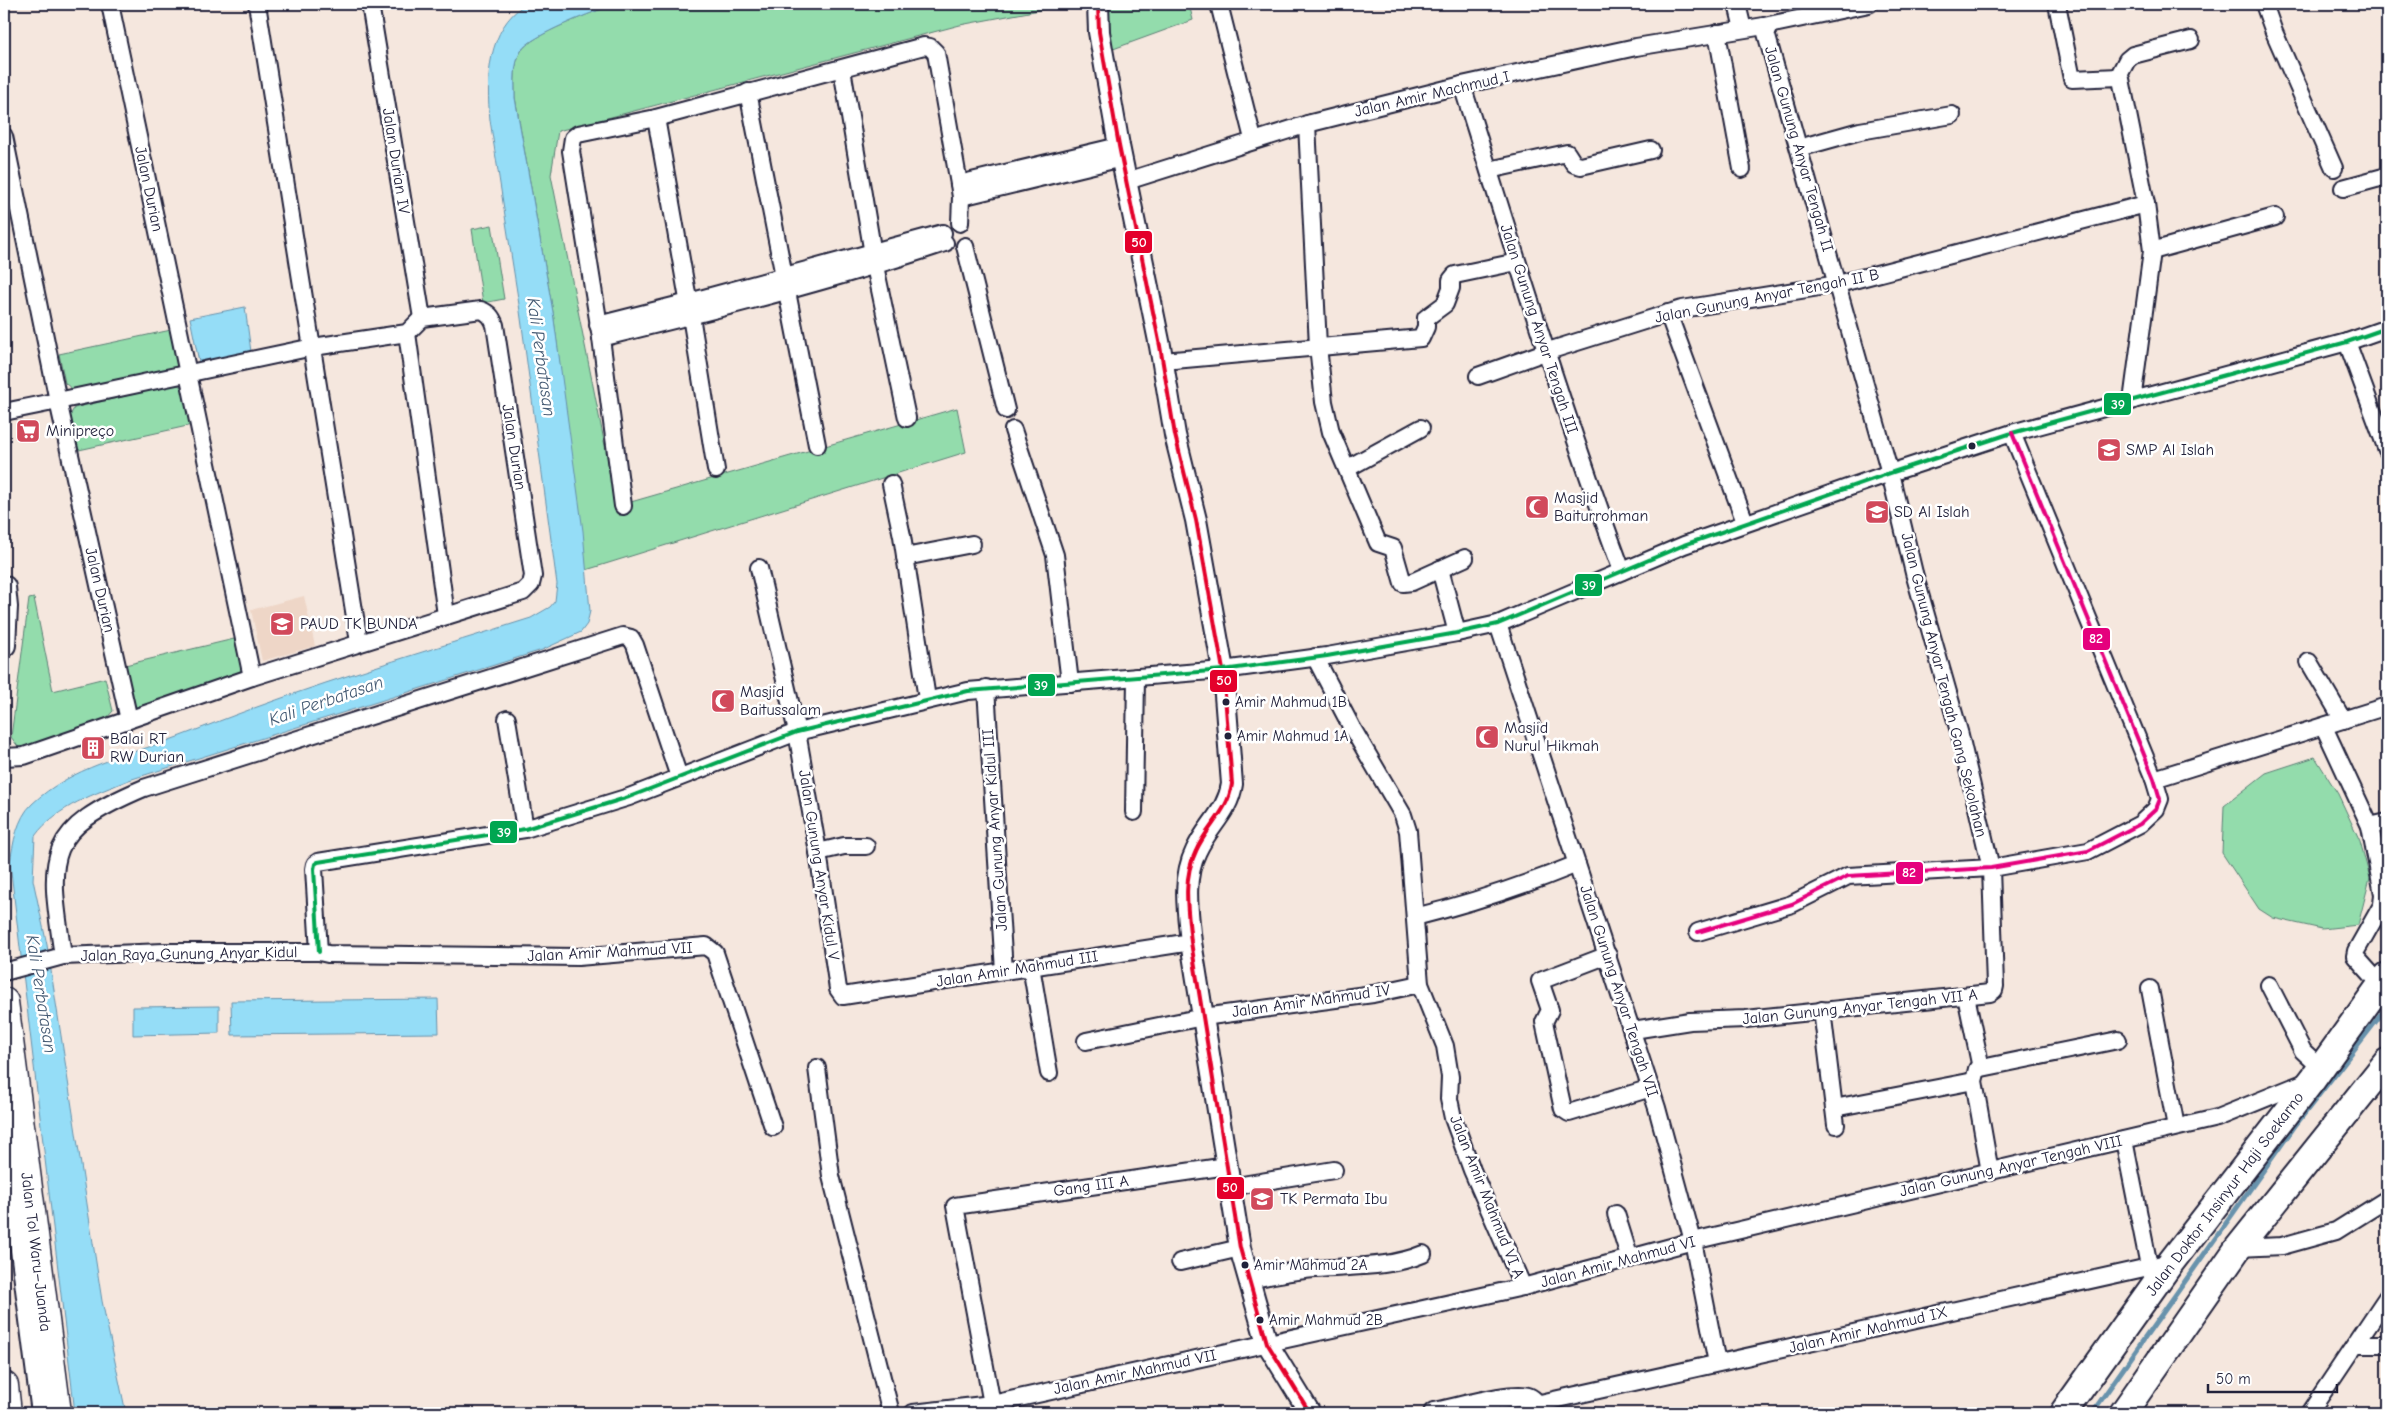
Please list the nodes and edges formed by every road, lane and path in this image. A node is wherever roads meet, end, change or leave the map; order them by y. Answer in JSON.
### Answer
{"nodes":[{"id":1,"x":110,"y":4,"type":"edge"},
{"id":2,"x":257,"y":4,"type":"edge"},
{"id":3,"x":370,"y":4,"type":"edge"},
{"id":4,"x":1098,"y":4,"type":"edge"},
{"id":5,"x":1219,"y":4,"type":"edge"},
{"id":6,"x":1737,"y":4,"type":"edge"},
{"id":7,"x":1870,"y":4,"type":"edge"},
{"id":8,"x":2057,"y":4,"type":"edge"},
{"id":9,"x":2264,"y":4,"type":"edge"},
{"id":10,"x":1848,"y":6,"type":"edge"},
{"id":11,"x":1764,"y":26,"type":"junction"},
{"id":12,"x":1743,"y":29,"type":"junction"},
{"id":13,"x":1717,"y":33,"type":"junction"},
{"id":14,"x":2191,"y":40,"type":"dead end"},
{"id":15,"x":842,"y":68,"type":"junction"},
{"id":16,"x":2118,"y":77,"type":"junction"},
{"id":17,"x":1462,"y":85,"type":"junction"},
{"id":18,"x":748,"y":92,"type":"junction"},
{"id":19,"x":1952,"y":115,"type":"dead end"},
{"id":20,"x":656,"y":118,"type":"junction"},
{"id":21,"x":1307,"y":124,"type":"junction"},
{"id":22,"x":4,"y":136,"type":"edge"},
{"id":23,"x":1253,"y":139,"type":"junction"},
{"id":24,"x":1799,"y":148,"type":"junction"},
{"id":25,"x":1651,"y":150,"type":"dead end"},
{"id":26,"x":1120,"y":152,"type":"junction"},
{"id":27,"x":2334,"y":168,"type":"dead end"},
{"id":28,"x":1742,"y":169,"type":"dead end"},
{"id":29,"x":1489,"y":170,"type":"junction"},
{"id":30,"x":2387,"y":176,"type":"edge"},
{"id":31,"x":1127,"y":180,"type":"junction"},
{"id":32,"x":2343,"y":188,"type":"dead end"},
{"id":33,"x":960,"y":190,"type":"junction"},
{"id":34,"x":2146,"y":204,"type":"junction"},
{"id":35,"x":2275,"y":217,"type":"dead end"},
{"id":36,"x":960,"y":223,"type":"junction"},
{"id":37,"x":944,"y":238,"type":"junction"},
{"id":38,"x":964,"y":246,"type":"junction"},
{"id":39,"x":2152,"y":250,"type":"junction"},
{"id":40,"x":874,"y":259,"type":"junction"},
{"id":41,"x":1517,"y":262,"type":"junction"},
{"id":42,"x":784,"y":283,"type":"junction"},
{"id":43,"x":1838,"y":284,"type":"junction"},
{"id":44,"x":690,"y":309,"type":"junction"},
{"id":45,"x":1668,"y":313,"type":"junction"},
{"id":46,"x":422,"y":318,"type":"junction"},
{"id":47,"x":2387,"y":328,"type":"edge"},
{"id":48,"x":599,"y":331,"type":"junction"},
{"id":49,"x":407,"y":333,"type":"junction"},
{"id":50,"x":2347,"y":342,"type":"junction"},
{"id":51,"x":1318,"y":346,"type":"junction"},
{"id":52,"x":313,"y":347,"type":"junction"},
{"id":53,"x":1545,"y":352,"type":"junction"},
{"id":54,"x":1162,"y":361,"type":"junction"},
{"id":55,"x":188,"y":374,"type":"junction"},
{"id":56,"x":1478,"y":376,"type":"dead end"},
{"id":57,"x":58,"y":401,"type":"junction"},
{"id":58,"x":2132,"y":401,"type":"junction"},
{"id":59,"x":1006,"y":410,"type":"dead end"},
{"id":60,"x":4,"y":412,"type":"edge"},
{"id":61,"x":907,"y":418,"type":"dead end"},
{"id":62,"x":1421,"y":428,"type":"dead end"},
{"id":63,"x":1013,"y":430,"type":"dead end"},
{"id":64,"x":2012,"y":434,"type":"junction"},
{"id":65,"x":817,"y":445,"type":"dead end"},
{"id":66,"x":2387,"y":450,"type":"edge"},
{"id":67,"x":1348,"y":468,"type":"junction"},
{"id":68,"x":716,"y":470,"type":"dead end"},
{"id":69,"x":1890,"y":473,"type":"junction"},
{"id":70,"x":891,"y":484,"type":"dead end"},
{"id":71,"x":623,"y":506,"type":"dead end"},
{"id":72,"x":1745,"y":522,"type":"junction"},
{"id":73,"x":972,"y":544,"type":"dead end"},
{"id":74,"x":905,"y":557,"type":"junction"},
{"id":75,"x":1465,"y":558,"type":"dead end"},
{"id":76,"x":759,"y":568,"type":"dead end"},
{"id":77,"x":1440,"y":569,"type":"junction"},
{"id":78,"x":1622,"y":570,"type":"junction"},
{"id":79,"x":4,"y":587,"type":"edge"},
{"id":80,"x":446,"y":615,"type":"junction"},
{"id":81,"x":1498,"y":624,"type":"junction"},
{"id":82,"x":1457,"y":634,"type":"junction"},
{"id":83,"x":359,"y":642,"type":"junction"},
{"id":84,"x":4,"y":645,"type":"edge"},
{"id":85,"x":1320,"y":657,"type":"junction"},
{"id":86,"x":2309,"y":662,"type":"dead end"},
{"id":87,"x":1224,"y":670,"type":"junction"},
{"id":88,"x":252,"y":677,"type":"junction"},
{"id":89,"x":1136,"y":677,"type":"junction"},
{"id":90,"x":1070,"y":683,"type":"junction"},
{"id":91,"x":986,"y":688,"type":"junction"},
{"id":92,"x":926,"y":699,"type":"junction"},
{"id":93,"x":2387,"y":706,"type":"edge"},
{"id":94,"x":507,"y":719,"type":"dead end"},
{"id":95,"x":129,"y":720,"type":"junction"},
{"id":96,"x":2343,"y":720,"type":"junction"},
{"id":97,"x":2324,"y":726,"type":"junction"},
{"id":98,"x":797,"y":732,"type":"junction"},
{"id":99,"x":4,"y":757,"type":"edge"},
{"id":100,"x":679,"y":777,"type":"junction"},
{"id":101,"x":2154,"y":779,"type":"junction"},
{"id":102,"x":1134,"y":812,"type":"dead end"},
{"id":103,"x":2387,"y":822,"type":"edge"},
{"id":104,"x":2370,"y":826,"type":"junction"},
{"id":105,"x":526,"y":829,"type":"junction"},
{"id":106,"x":866,"y":846,"type":"dead end"},
{"id":107,"x":818,"y":852,"type":"junction"},
{"id":108,"x":1577,"y":864,"type":"junction"},
{"id":109,"x":1991,"y":868,"type":"junction"},
{"id":110,"x":1415,"y":917,"type":"junction"},
{"id":111,"x":1698,"y":932,"type":"dead end"},
{"id":112,"x":1191,"y":942,"type":"junction"},
{"id":113,"x":319,"y":952,"type":"junction"},
{"id":114,"x":1608,"y":955,"type":"junction"},
{"id":115,"x":60,"y":956,"type":"junction"},
{"id":116,"x":1031,"y":966,"type":"junction"},
{"id":117,"x":11,"y":971,"type":"edge"},
{"id":118,"x":1004,"y":971,"type":"junction"},
{"id":119,"x":2384,"y":981,"type":"edge"},
{"id":120,"x":1420,"y":984,"type":"junction"},
{"id":121,"x":2269,"y":985,"type":"dead end"},
{"id":122,"x":2150,"y":989,"type":"dead end"},
{"id":123,"x":843,"y":996,"type":"joint"},
{"id":124,"x":1966,"y":996,"type":"junction"},
{"id":125,"x":4,"y":1002,"type":"edge"},
{"id":126,"x":1822,"y":1010,"type":"junction"},
{"id":127,"x":1203,"y":1017,"type":"junction"},
{"id":128,"x":1633,"y":1030,"type":"junction"},
{"id":129,"x":2118,"y":1040,"type":"dead end"},
{"id":130,"x":1086,"y":1041,"type":"dead end"},
{"id":131,"x":2387,"y":1062,"type":"edge"},
{"id":132,"x":817,"y":1068,"type":"dead end"},
{"id":133,"x":1049,"y":1073,"type":"dead end"},
{"id":134,"x":1978,"y":1074,"type":"junction"},
{"id":135,"x":2317,"y":1074,"type":"junction"},
{"id":136,"x":1651,"y":1088,"type":"junction"},
{"id":137,"x":4,"y":1106,"type":"edge"},
{"id":138,"x":1834,"y":1108,"type":"junction"},
{"id":139,"x":1836,"y":1125,"type":"dead end"},
{"id":140,"x":772,"y":1127,"type":"dead end"},
{"id":141,"x":2176,"y":1128,"type":"junction"},
{"id":142,"x":2124,"y":1140,"type":"junction"},
{"id":143,"x":1226,"y":1166,"type":"junction"},
{"id":144,"x":1334,"y":1170,"type":"dead end"},
{"id":145,"x":1990,"y":1172,"type":"junction"},
{"id":146,"x":1230,"y":1187,"type":"junction"},
{"id":147,"x":2387,"y":1199,"type":"edge"},
{"id":148,"x":1616,"y":1214,"type":"dead end"},
{"id":149,"x":1699,"y":1240,"type":"junction"},
{"id":150,"x":1240,"y":1248,"type":"junction"},
{"id":151,"x":2238,"y":1248,"type":"junction"},
{"id":152,"x":1423,"y":1254,"type":"dead end"},
{"id":153,"x":1630,"y":1259,"type":"junction"},
{"id":154,"x":1180,"y":1262,"type":"dead end"},
{"id":155,"x":2160,"y":1264,"type":"junction"},
{"id":156,"x":1248,"y":1280,"type":"junction"},
{"id":157,"x":1523,"y":1287,"type":"junction"},
{"id":158,"x":2387,"y":1297,"type":"edge"},
{"id":159,"x":1267,"y":1343,"type":"junction"},
{"id":160,"x":2357,"y":1344,"type":"junction"},
{"id":161,"x":2387,"y":1344,"type":"edge"},
{"id":162,"x":1717,"y":1364,"type":"junction"},
{"id":163,"x":992,"y":1404,"type":"junction"},
{"id":164,"x":1547,"y":1404,"type":"edge"},
{"id":165,"x":43,"y":1413,"type":"edge"},
{"id":166,"x":57,"y":1413,"type":"edge"},
{"id":167,"x":891,"y":1413,"type":"edge"},
{"id":168,"x":913,"y":1413,"type":"edge"},
{"id":169,"x":1310,"y":1413,"type":"edge"},
{"id":170,"x":1434,"y":1413,"type":"edge"},
{"id":171,"x":2063,"y":1413,"type":"edge"},
{"id":172,"x":2123,"y":1413,"type":"edge"},
{"id":173,"x":2308,"y":1413,"type":"edge"}],
"edges":[{"from":1,"to":55,"type":"street","name":"Jalan Durian"},
{"from":2,"to":52,"type":"street"},
{"from":3,"to":46,"type":"street","name":"Jalan Durian IV"},
{"from":4,"to":26,"type":"street"},
{"from":5,"to":23,"type":"street"},
{"from":6,"to":12,"type":"street"},
{"from":7,"to":10,"type":"street","name":"Jalan Amir Machmud I"},
{"from":8,"to":16,"type":"street"},
{"from":9,"to":27,"type":"street"},
{"from":10,"to":11,"type":"street","name":"Jalan Amir Machmud I"},
{"from":11,"to":12,"type":"street","name":"Jalan Amir Machmud I"},
{"from":11,"to":24,"type":"street","name":"Jalan Gunung Anyar Tengah II"},
{"from":12,"to":13,"type":"street","name":"Jalan Amir Machmud I"},
{"from":13,"to":17,"type":"street","name":"Jalan Amir Machmud I"},
{"from":13,"to":28,"type":"street"},
{"from":14,"to":16,"type":"street"},
{"from":15,"to":18,"type":"street"},
{"from":15,"to":33,"type":"street"},
{"from":15,"to":40,"type":"street"},
{"from":16,"to":34,"type":"street"},
{"from":17,"to":21,"type":"street","name":"Jalan Amir Machmud I"},
{"from":17,"to":29,"type":"street","name":"Jalan Gunung Anyar Tengah III"},
{"from":18,"to":20,"type":"street"},
{"from":18,"to":42,"type":"street"},
{"from":19,"to":24,"type":"street"},
{"from":20,"to":44,"type":"street"},
{"from":20,"to":48,"type":"street"},
{"from":21,"to":23,"type":"street","name":"Jalan Amir Machmud I"},
{"from":21,"to":51,"type":"street"},
{"from":22,"to":57,"type":"street","name":"Jalan Durian"},
{"from":23,"to":31,"type":"street","name":"Jalan Amir Machmud I"},
{"from":24,"to":43,"type":"street","name":"Jalan Gunung Anyar Tengah II"},
{"from":25,"to":29,"type":"street"},
{"from":26,"to":31,"type":"street"},
{"from":26,"to":33,"type":"street"},
{"from":29,"to":41,"type":"street","name":"Jalan Gunung Anyar Tengah III"},
{"from":30,"to":32,"type":"street"},
{"from":31,"to":54,"type":"street"},
{"from":33,"to":36,"type":"street"},
{"from":34,"to":39,"type":"street"},
{"from":34,"to":43,"type":"street","name":"Jalan Gunung Anyar Tengah II B"},
{"from":35,"to":39,"type":"street"},
{"from":36,"to":37,"type":"street"},
{"from":36,"to":38,"type":"street"},
{"from":37,"to":38,"type":"street"},
{"from":37,"to":40,"type":"street"},
{"from":38,"to":59,"type":"street"},
{"from":39,"to":58,"type":"street"},
{"from":40,"to":42,"type":"street"},
{"from":40,"to":61,"type":"street"},
{"from":41,"to":51,"type":"street"},
{"from":41,"to":53,"type":"street","name":"Jalan Gunung Anyar Tengah III"},
{"from":42,"to":44,"type":"street"},
{"from":42,"to":65,"type":"street"},
{"from":43,"to":45,"type":"street","name":"Jalan Gunung Anyar Tengah II B"},
{"from":43,"to":69,"type":"street","name":"Jalan Gunung Anyar Tengah II"},
{"from":44,"to":48,"type":"street"},
{"from":44,"to":68,"type":"street"},
{"from":45,"to":53,"type":"street","name":"Jalan Gunung Anyar Tengah II B"},
{"from":45,"to":72,"type":"street"},
{"from":46,"to":49,"type":"street"},
{"from":46,"to":80,"type":"street","name":"Jalan Durian"},
{"from":47,"to":50,"type":"street","name":"Jalan Raya Gunung Anyar Kidul"},
{"from":48,"to":71,"type":"street"},
{"from":49,"to":52,"type":"street"},
{"from":49,"to":80,"type":"street"},
{"from":50,"to":58,"type":"street","name":"Jalan Raya Gunung Anyar Kidul"},
{"from":50,"to":66,"type":"street"},
{"from":51,"to":54,"type":"street"},
{"from":51,"to":67,"type":"street"},
{"from":52,"to":55,"type":"street"},
{"from":52,"to":83,"type":"street"},
{"from":53,"to":56,"type":"street","name":"Jalan Gunung Anyar Tengah II B"},
{"from":53,"to":78,"type":"street","name":"Jalan Gunung Anyar Tengah III"},
{"from":54,"to":87,"type":"street"},
{"from":55,"to":57,"type":"street"},
{"from":55,"to":88,"type":"street","name":"Jalan Durian"},
{"from":57,"to":60,"type":"street"},
{"from":57,"to":95,"type":"street","name":"Jalan Durian"},
{"from":58,"to":64,"type":"street","name":"Jalan Raya Gunung Anyar Kidul"},
{"from":62,"to":67,"type":"street"},
{"from":63,"to":90,"type":"street"},
{"from":64,"to":69,"type":"street","name":"Jalan Raya Gunung Anyar Kidul"},
{"from":64,"to":101,"type":"street"},
{"from":67,"to":77,"type":"street"},
{"from":69,"to":72,"type":"street","name":"Jalan Raya Gunung Anyar Kidul"},
{"from":69,"to":109,"type":"street","name":"Jalan Gunung Anyar Tengah Gang Sekolahan"},
{"from":70,"to":74,"type":"street"},
{"from":72,"to":78,"type":"street","name":"Jalan Raya Gunung Anyar Kidul"},
{"from":73,"to":74,"type":"street"},
{"from":74,"to":92,"type":"street"},
{"from":75,"to":77,"type":"street"},
{"from":76,"to":98,"type":"street","name":"Jalan Gunung Anyar Kidul V"},
{"from":77,"to":82,"type":"street"},
{"from":78,"to":81,"type":"street","name":"Jalan Raya Gunung Anyar Kidul"},
{"from":79,"to":84,"type":"main road"},
{"from":80,"to":83,"type":"street","name":"Jalan Durian"},
{"from":81,"to":82,"type":"street","name":"Jalan Raya Gunung Anyar Kidul"},
{"from":81,"to":108,"type":"street","name":"Jalan Gunung Anyar Tengah VII"},
{"from":82,"to":85,"type":"street","name":"Jalan Raya Gunung Anyar Kidul"},
{"from":83,"to":88,"type":"street","name":"Jalan Durian"},
{"from":85,"to":87,"type":"street","name":"Jalan Raya Gunung Anyar Kidul"},
{"from":85,"to":110,"type":"street","name":"Jalan Amir Mahmud VI A"},
{"from":86,"to":96,"type":"street"},
{"from":87,"to":89,"type":"street","name":"Jalan Raya Gunung Anyar Kidul"},
{"from":87,"to":112,"type":"street"},
{"from":88,"to":95,"type":"street","name":"Jalan Durian"},
{"from":89,"to":90,"type":"street","name":"Jalan Raya Gunung Anyar Kidul"},
{"from":89,"to":102,"type":"street"},
{"from":90,"to":91,"type":"street","name":"Jalan Raya Gunung Anyar Kidul"},
{"from":91,"to":92,"type":"street","name":"Jalan Raya Gunung Anyar Kidul"},
{"from":91,"to":118,"type":"street","name":"Jalan Gunung Anyar Kidul III"},
{"from":92,"to":98,"type":"street","name":"Jalan Raya Gunung Anyar Kidul"},
{"from":93,"to":96,"type":"street"},
{"from":94,"to":105,"type":"street"},
{"from":95,"to":99,"type":"street","name":"Jalan Durian"},
{"from":96,"to":97,"type":"street"},
{"from":97,"to":101,"type":"street"},
{"from":97,"to":104,"type":"street"},
{"from":98,"to":100,"type":"street","name":"Jalan Raya Gunung Anyar Kidul"},
{"from":98,"to":107,"type":"street","name":"Jalan Gunung Anyar Kidul V"},
{"from":100,"to":105,"type":"street","name":"Jalan Raya Gunung Anyar Kidul"},
{"from":100,"to":115,"type":"street"},
{"from":101,"to":109,"type":"street"},
{"from":103,"to":104,"type":"street"},
{"from":104,"to":119,"type":"street"},
{"from":105,"to":113,"type":"street","name":"Jalan Raya Gunung Anyar Kidul"},
{"from":106,"to":107,"type":"street"},
{"from":107,"to":123,"type":"street","name":"Jalan Gunung Anyar Kidul V"},
{"from":108,"to":110,"type":"street"},
{"from":108,"to":114,"type":"street","name":"Jalan Gunung Anyar Tengah VII"},
{"from":109,"to":111,"type":"street"},
{"from":109,"to":124,"type":"street","name":"Jalan Gunung Anyar Tengah VII A"},
{"from":110,"to":120,"type":"street","name":"Jalan Amir Mahmud VI A"},
{"from":112,"to":116,"type":"street","name":"Jalan Amir Mahmud III"},
{"from":112,"to":127,"type":"street"},
{"from":113,"to":115,"type":"street","name":"Jalan Raya Gunung Anyar Kidul"},
{"from":113,"to":140,"type":"street","name":"Jalan Amir Mahmud VII"},
{"from":114,"to":128,"type":"street","name":"Jalan Gunung Anyar Tengah VII"},
{"from":114,"to":136,"type":"street"},
{"from":115,"to":117,"type":"street","name":"Jalan Raya Gunung Anyar Kidul"},
{"from":116,"to":118,"type":"street","name":"Jalan Amir Mahmud III"},
{"from":116,"to":133,"type":"street"},
{"from":118,"to":123,"type":"street","name":"Jalan Amir Mahmud III"},
{"from":119,"to":135,"type":"main road","name":"Jalan Doktor Insinyur Haji Soekarno"},
{"from":120,"to":127,"type":"street","name":"Jalan Amir Mahmud IV"},
{"from":120,"to":157,"type":"street","name":"Jalan Amir Mahmud VI A"},
{"from":121,"to":135,"type":"street"},
{"from":122,"to":141,"type":"street"},
{"from":124,"to":126,"type":"street","name":"Jalan Gunung Anyar Tengah VII A"},
{"from":124,"to":134,"type":"street"},
{"from":125,"to":166,"type":"highway","name":"Jalan Tol Waru–Juanda"},
{"from":126,"to":128,"type":"street","name":"Jalan Gunung Anyar Tengah VII A"},
{"from":126,"to":138,"type":"street"},
{"from":127,"to":130,"type":"street","name":"Jalan Amir Mahmud IV"},
{"from":127,"to":143,"type":"street"},
{"from":128,"to":136,"type":"street","name":"Jalan Gunung Anyar Tengah VII"},
{"from":129,"to":134,"type":"street"},
{"from":131,"to":151,"type":"main road"},
{"from":132,"to":167,"type":"street"},
{"from":134,"to":138,"type":"street"},
{"from":134,"to":145,"type":"street"},
{"from":135,"to":141,"type":"street","name":"Jalan Gunung Anyar Tengah VIII"},
{"from":135,"to":155,"type":"main road","name":"Jalan Doktor Insinyur Haji Soekarno"},
{"from":136,"to":149,"type":"street","name":"Jalan Gunung Anyar Tengah VII"},
{"from":137,"to":165,"type":"main road"},
{"from":138,"to":139,"type":"street"},
{"from":141,"to":142,"type":"street","name":"Jalan Gunung Anyar Tengah VIII"},
{"from":142,"to":145,"type":"street","name":"Jalan Gunung Anyar Tengah VIII"},
{"from":142,"to":155,"type":"street"},
{"from":143,"to":146,"type":"street"},
{"from":143,"to":163,"type":"street","name":"Gang III A"},
{"from":144,"to":146,"type":"street"},
{"from":145,"to":149,"type":"street","name":"Jalan Gunung Anyar Tengah VIII"},
{"from":146,"to":150,"type":"street"},
{"from":147,"to":151,"type":"street"},
{"from":148,"to":153,"type":"street"},
{"from":149,"to":153,"type":"street","name":"Jalan Amir Mahmud VI"},
{"from":149,"to":162,"type":"street","name":"Jalan Gunung Anyar Tengah VII"},
{"from":150,"to":154,"type":"street"},
{"from":150,"to":156,"type":"street"},
{"from":151,"to":172,"type":"main road"},
{"from":152,"to":156,"type":"street"},
{"from":153,"to":157,"type":"street","name":"Jalan Amir Mahmud VI"},
{"from":155,"to":162,"type":"street","name":"Jalan Amir Mahmud IX"},
{"from":155,"to":171,"type":"main road","name":"Jalan Doktor Insinyur Haji Soekarno"},
{"from":156,"to":159,"type":"street"},
{"from":157,"to":159,"type":"street","name":"Jalan Amir Mahmud VI"},
{"from":158,"to":160,"type":"street"},
{"from":159,"to":163,"type":"street","name":"Jalan Amir Mahmud VII"},
{"from":159,"to":169,"type":"street"},
{"from":160,"to":161,"type":"street"},
{"from":160,"to":173,"type":"street"},
{"from":162,"to":164,"type":"street","name":"Jalan Amir Mahmud IX"},
{"from":163,"to":168,"type":"street","name":"Jalan Amir Mahmud VII"},
{"from":164,"to":170,"type":"street"}]}
